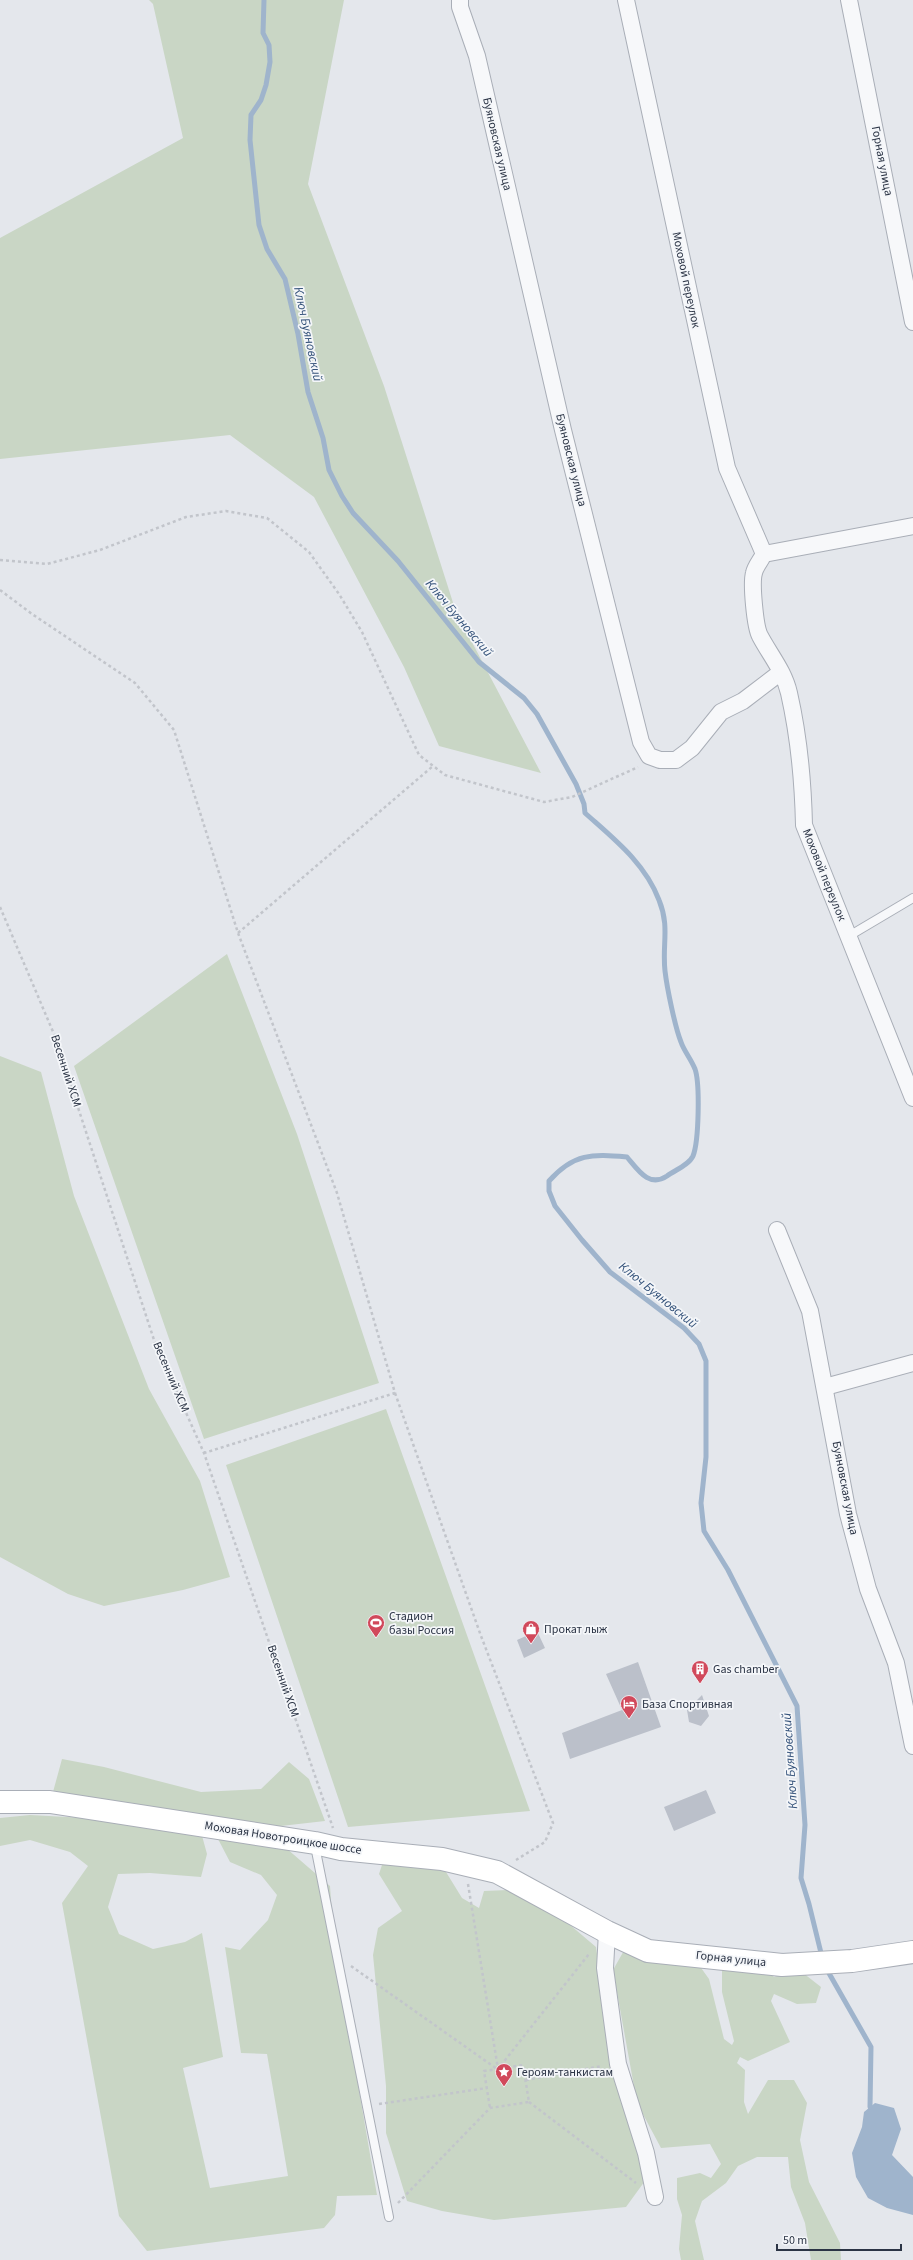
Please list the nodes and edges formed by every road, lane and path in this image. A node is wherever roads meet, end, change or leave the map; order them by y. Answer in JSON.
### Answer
{"nodes":[{"id":1,"x":460,"y":0,"type":"edge"},
{"id":2,"x":626,"y":0,"type":"edge"},
{"id":3,"x":849,"y":0,"type":"edge"},
{"id":4,"x":913,"y":322,"type":"edge"},
{"id":5,"x":913,"y":526,"type":"edge"},
{"id":6,"x":764,"y":554,"type":"junction"},
{"id":7,"x":0,"y":560,"type":"edge"},
{"id":8,"x":0,"y":590,"type":"edge"},
{"id":9,"x":781,"y":672,"type":"junction"},
{"id":10,"x":654,"y":758,"type":"junction"},
{"id":11,"x":433,"y":766,"type":"junction"},
{"id":12,"x":913,"y":898,"type":"edge"},
{"id":13,"x":0,"y":907,"type":"edge"},
{"id":14,"x":238,"y":933,"type":"junction"},
{"id":15,"x":849,"y":936,"type":"junction"},
{"id":16,"x":913,"y":1098,"type":"edge"},
{"id":17,"x":777,"y":1230,"type":"dead end"},
{"id":18,"x":913,"y":1363,"type":"edge"},
{"id":19,"x":825,"y":1386,"type":"junction"},
{"id":20,"x":395,"y":1393,"type":"junction"},
{"id":21,"x":204,"y":1453,"type":"junction"},
{"id":22,"x":913,"y":1746,"type":"edge"},
{"id":23,"x":0,"y":1802,"type":"edge"},
{"id":24,"x":315,"y":1843,"type":"junction"},
{"id":25,"x":340,"y":1849,"type":"junction"},
{"id":26,"x":464,"y":1865,"type":"junction"},
{"id":27,"x":497,"y":1872,"type":"junction"},
{"id":28,"x":558,"y":1906,"type":"joint"},
{"id":29,"x":607,"y":1932,"type":"junction"},
{"id":30,"x":913,"y":1952,"type":"edge"},
{"id":31,"x":337,"y":1957,"type":"junction"},
{"id":32,"x":618,"y":2064,"type":"junction"},
{"id":33,"x":498,"y":2069,"type":"junction"},
{"id":34,"x":526,"y":2080,"type":"junction"},
{"id":35,"x":487,"y":2088,"type":"junction"},
{"id":36,"x":529,"y":2102,"type":"junction"},
{"id":37,"x":374,"y":2105,"type":"dead end"},
{"id":38,"x":490,"y":2108,"type":"junction"},
{"id":39,"x":655,"y":2197,"type":"joint"},
{"id":40,"x":400,"y":2201,"type":"dead end"},
{"id":41,"x":389,"y":2217,"type":"dead end"}],
"edges":[{"from":1,"to":10,"type":"street","name":"Буяновская улица"},
{"from":2,"to":6,"type":"street","name":"Моховой переулок"},
{"from":3,"to":4,"type":"street","name":"Горная улица"},
{"from":5,"to":6,"type":"street"},
{"from":6,"to":9,"type":"street","name":"Моховой переулок"},
{"from":7,"to":11,"type":"path"},
{"from":8,"to":14,"type":"path"},
{"from":9,"to":10,"type":"street"},
{"from":9,"to":15,"type":"street","name":"Моховой переулок"},
{"from":10,"to":11,"type":"path"},
{"from":11,"to":14,"type":"path"},
{"from":12,"to":15,"type":"lane"},
{"from":13,"to":21,"type":"path","name":"Весенний ХСМ"},
{"from":14,"to":20,"type":"path"},
{"from":15,"to":16,"type":"street","name":"Моховой переулок"},
{"from":17,"to":19,"type":"street","name":"Буяновская улица"},
{"from":18,"to":19,"type":"street"},
{"from":19,"to":22,"type":"street","name":"Буяновская улица"},
{"from":20,"to":21,"type":"path"},
{"from":20,"to":27,"type":"path"},
{"from":21,"to":25,"type":"path","name":"Весенний ХСМ"},
{"from":23,"to":24,"type":"main road","name":"Моховая Новотроицкое шоссе"},
{"from":24,"to":25,"type":"main road","name":"Моховая Новотроицкое шоссе"},
{"from":24,"to":31,"type":"lane"},
{"from":25,"to":26,"type":"main road","name":"Моховая Новотроицкое шоссе"},
{"from":26,"to":27,"type":"main road","name":"Моховая Новотроицкое шоссе"},
{"from":26,"to":33,"type":"path"},
{"from":27,"to":28,"type":"main road","name":"Моховая Новотроицкое шоссе"},
{"from":28,"to":29,"type":"main road","name":"Горная улица"},
{"from":29,"to":30,"type":"main road","name":"Горная улица"},
{"from":29,"to":32,"type":"street"},
{"from":29,"to":33,"type":"path"},
{"from":31,"to":33,"type":"path"},
{"from":31,"to":41,"type":"lane"},
{"from":32,"to":34,"type":"path"},
{"from":32,"to":39,"type":"street"},
{"from":33,"to":34,"type":"path"},
{"from":33,"to":35,"type":"path"},
{"from":34,"to":36,"type":"path"},
{"from":35,"to":37,"type":"path"},
{"from":35,"to":38,"type":"path"},
{"from":36,"to":38,"type":"path"},
{"from":36,"to":39,"type":"path"},
{"from":38,"to":40,"type":"path"}]}
